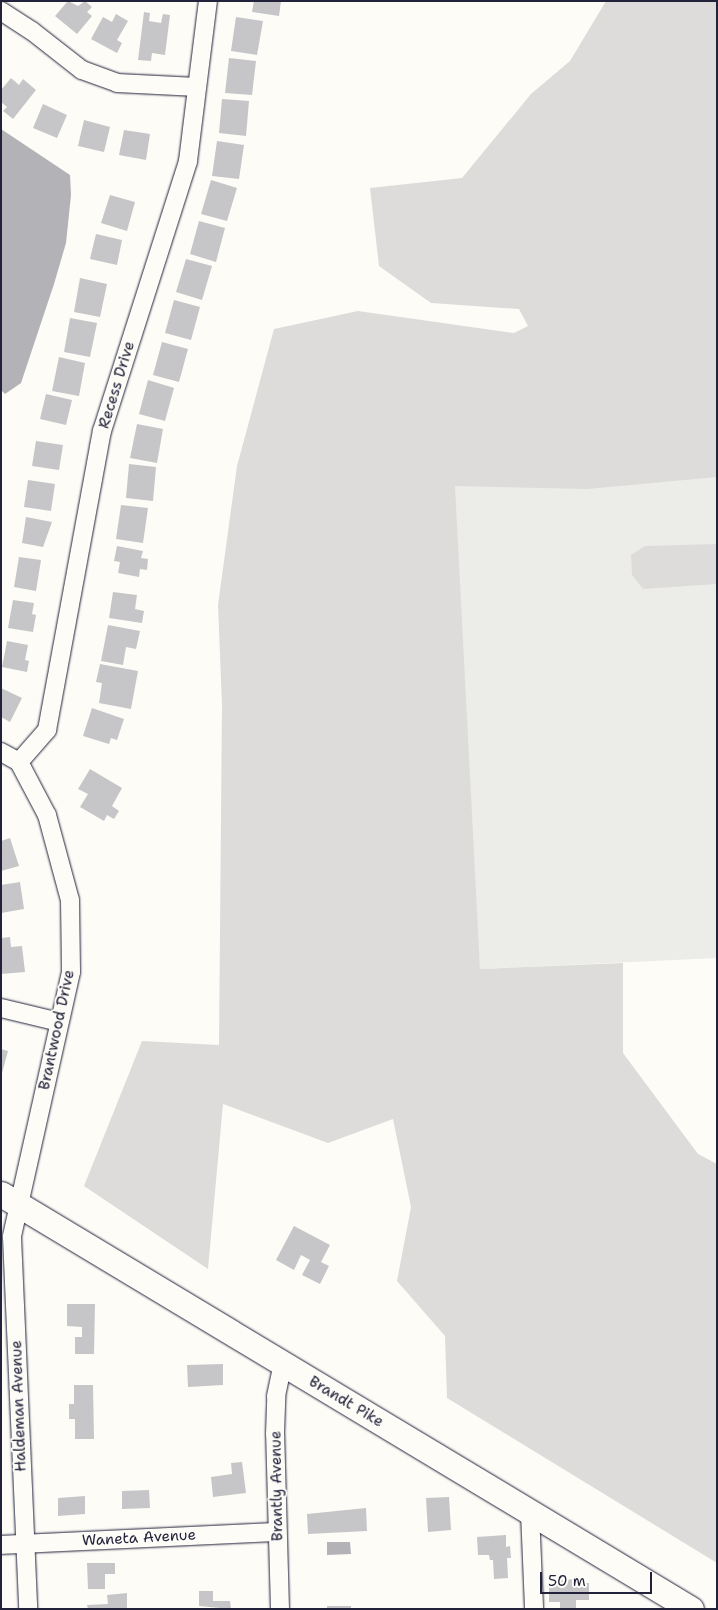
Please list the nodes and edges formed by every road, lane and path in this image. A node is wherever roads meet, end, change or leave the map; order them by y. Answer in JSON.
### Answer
{"nodes":[{"id":1,"x":208,"y":1,"type":"edge"},
{"id":2,"x":1,"y":11,"type":"edge"},
{"id":3,"x":197,"y":87,"type":"junction"},
{"id":4,"x":1,"y":752,"type":"edge"},
{"id":5,"x":19,"y":762,"type":"junction"},
{"id":6,"x":1,"y":1008,"type":"edge"},
{"id":7,"x":60,"y":1022,"type":"junction"},
{"id":8,"x":10,"y":1199,"type":"edge"},
{"id":9,"x":283,"y":1364,"type":"junction"},
{"id":10,"x":530,"y":1512,"type":"junction"},
{"id":11,"x":277,"y":1532,"type":"junction"},
{"id":12,"x":25,"y":1544,"type":"junction"},
{"id":13,"x":1,"y":1545,"type":"edge"},
{"id":14,"x":28,"y":1609,"type":"edge"},
{"id":15,"x":280,"y":1609,"type":"edge"},
{"id":16,"x":534,"y":1609,"type":"edge"},
{"id":17,"x":691,"y":1609,"type":"edge"}],
"edges":[{"from":1,"to":3,"type":"street","name":"Recess Drive"},
{"from":2,"to":3,"type":"street"},
{"from":3,"to":5,"type":"street","name":"Recess Drive"},
{"from":4,"to":5,"type":"street"},
{"from":5,"to":7,"type":"street","name":"Brantwood Drive"},
{"from":6,"to":7,"type":"street"},
{"from":7,"to":8,"type":"street","name":"Brantwood Drive"},
{"from":8,"to":9,"type":"main road","name":"Brandt Pike"},
{"from":8,"to":12,"type":"street","name":"Haldeman Avenue"},
{"from":9,"to":10,"type":"main road","name":"Brandt Pike"},
{"from":9,"to":11,"type":"street","name":"Brantly Avenue"},
{"from":10,"to":16,"type":"street"},
{"from":10,"to":17,"type":"main road","name":"Brandt Pike"},
{"from":11,"to":12,"type":"street","name":"Waneta Avenue"},
{"from":11,"to":15,"type":"street","name":"Brantly Avenue"},
{"from":12,"to":13,"type":"street","name":"Waneta Avenue"},
{"from":12,"to":14,"type":"street","name":"Haldeman Avenue"}]}
